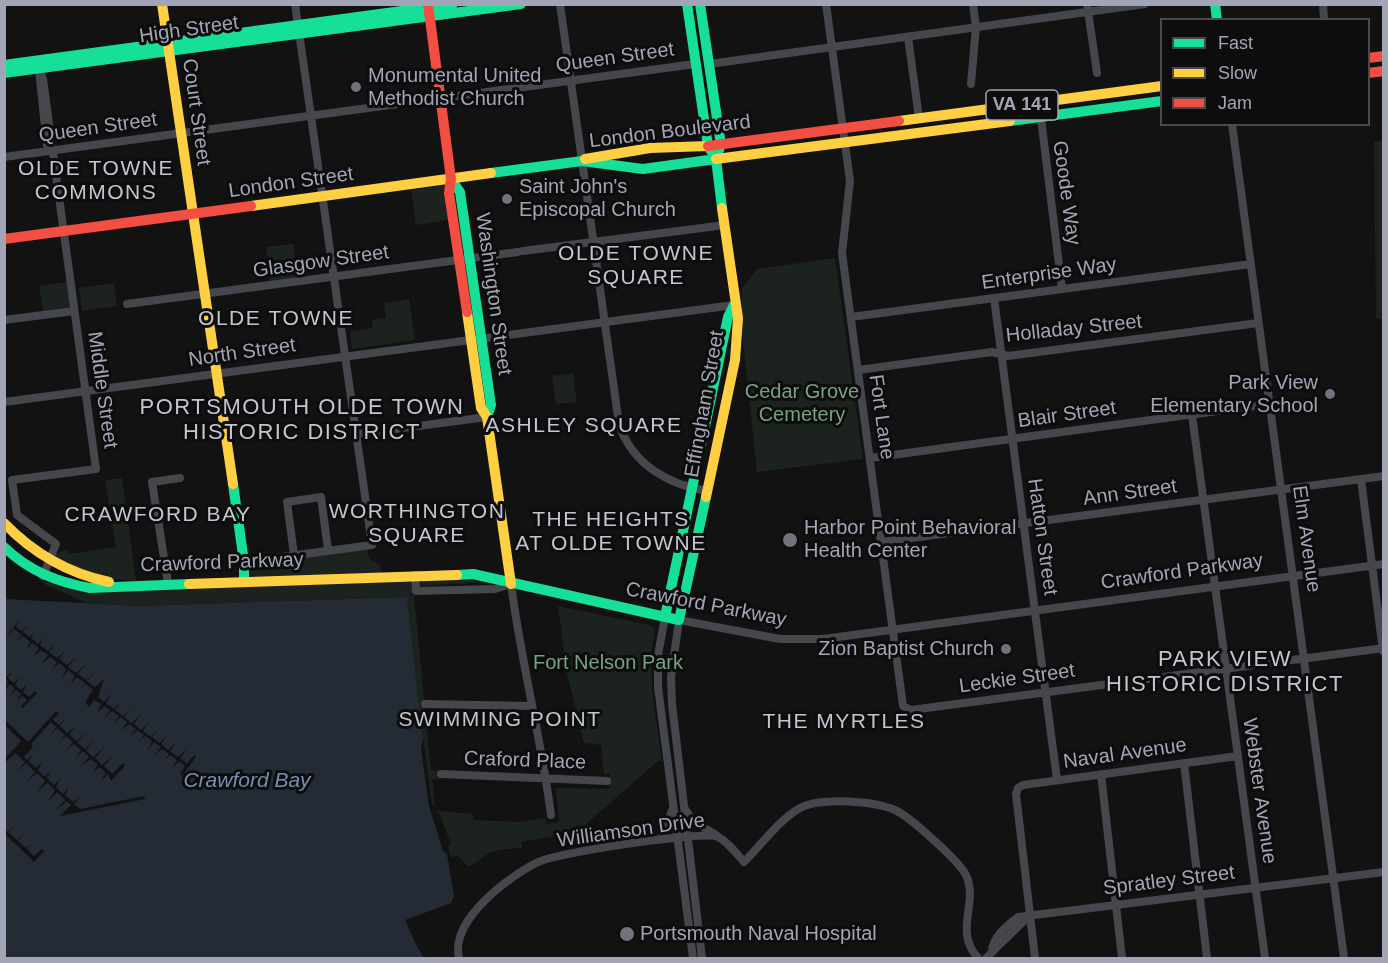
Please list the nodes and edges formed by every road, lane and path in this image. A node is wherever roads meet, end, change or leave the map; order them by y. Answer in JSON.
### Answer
{"nodes":[{"id":1,"x":162,"y":4,"type":"edge"},
{"id":2,"x":296,"y":4,"type":"edge"},
{"id":3,"x":453,"y":4,"type":"edge"},
{"id":4,"x":520,"y":4,"type":"edge"},
{"id":5,"x":560,"y":4,"type":"edge"},
{"id":6,"x":687,"y":4,"type":"edge"},
{"id":7,"x":700,"y":4,"type":"edge"},
{"id":8,"x":826,"y":4,"type":"edge"},
{"id":9,"x":973,"y":4,"type":"edge"},
{"id":10,"x":1145,"y":4,"type":"edge"},
{"id":11,"x":1087,"y":8,"type":"edge"},
{"id":12,"x":429,"y":9,"type":"edge"},
{"id":13,"x":976,"y":27,"type":"junction"},
{"id":14,"x":299,"y":29,"type":"junction"},
{"id":15,"x":908,"y":37,"type":"junction"},
{"id":16,"x":169,"y":47,"type":"junction"},
{"id":17,"x":832,"y":47,"type":"junction"},
{"id":18,"x":4,"y":64,"type":"edge"},
{"id":19,"x":38,"y":64,"type":"junction"},
{"id":20,"x":695,"y":64,"type":"junction"},
{"id":21,"x":709,"y":64,"type":"junction"},
{"id":22,"x":4,"y":73,"type":"edge"},
{"id":23,"x":1097,"y":73,"type":"dead end"},
{"id":24,"x":571,"y":81,"type":"junction"},
{"id":25,"x":971,"y":84,"type":"dead end"},
{"id":26,"x":1160,"y":86,"type":"edge"},
{"id":27,"x":440,"y":98,"type":"junction"},
{"id":28,"x":1160,"y":101,"type":"edge"},
{"id":29,"x":1039,"y":102,"type":"junction"},
{"id":30,"x":312,"y":116,"type":"junction"},
{"id":31,"x":1040,"y":117,"type":"junction"},
{"id":32,"x":919,"y":118,"type":"junction"},
{"id":33,"x":1232,"y":126,"type":"edge"},
{"id":34,"x":844,"y":129,"type":"junction"},
{"id":35,"x":181,"y":133,"type":"junction"},
{"id":36,"x":846,"y":144,"type":"junction"},
{"id":37,"x":721,"y":145,"type":"junction"},
{"id":38,"x":708,"y":146,"type":"junction"},
{"id":39,"x":51,"y":151,"type":"junction"},
{"id":40,"x":4,"y":157,"type":"edge"},
{"id":41,"x":716,"y":159,"type":"junction"},
{"id":42,"x":582,"y":161,"type":"junction"},
{"id":43,"x":451,"y":179,"type":"junction"},
{"id":44,"x":323,"y":196,"type":"junction"},
{"id":45,"x":193,"y":214,"type":"junction"},
{"id":46,"x":725,"y":225,"type":"junction"},
{"id":47,"x":62,"y":231,"type":"junction"},
{"id":48,"x":4,"y":239,"type":"edge"},
{"id":49,"x":594,"y":242,"type":"junction"},
{"id":50,"x":464,"y":259,"type":"junction"},
{"id":51,"x":1251,"y":264,"type":"junction"},
{"id":52,"x":334,"y":276,"type":"junction"},
{"id":53,"x":1062,"y":289,"type":"junction"},
{"id":54,"x":205,"y":293,"type":"junction"},
{"id":55,"x":993,"y":298,"type":"junction"},
{"id":56,"x":128,"y":304,"type":"dead end"},
{"id":57,"x":734,"y":305,"type":"junction"},
{"id":58,"x":74,"y":311,"type":"junction"},
{"id":59,"x":851,"y":317,"type":"junction"},
{"id":60,"x":4,"y":320,"type":"edge"},
{"id":61,"x":605,"y":322,"type":"junction"},
{"id":62,"x":1258,"y":323,"type":"junction"},
{"id":63,"x":482,"y":338,"type":"junction"},
{"id":64,"x":470,"y":339,"type":"junction"},
{"id":65,"x":1001,"y":354,"type":"junction"},
{"id":66,"x":346,"y":356,"type":"junction"},
{"id":67,"x":858,"y":370,"type":"junction"},
{"id":68,"x":217,"y":373,"type":"junction"},
{"id":69,"x":85,"y":391,"type":"junction"},
{"id":70,"x":4,"y":402,"type":"edge"},
{"id":71,"x":1269,"y":404,"type":"junction"},
{"id":72,"x":1192,"y":415,"type":"junction"},
{"id":73,"x":487,"y":417,"type":"junction"},
{"id":74,"x":357,"y":434,"type":"junction"},
{"id":75,"x":1012,"y":439,"type":"junction"},
{"id":76,"x":870,"y":458,"type":"junction"},
{"id":77,"x":1383,"y":476,"type":"edge"},
{"id":78,"x":180,"y":478,"type":"dead end"},
{"id":79,"x":1360,"y":479,"type":"junction"},
{"id":80,"x":692,"y":489,"type":"junction"},
{"id":81,"x":1281,"y":490,"type":"junction"},
{"id":82,"x":708,"y":491,"type":"junction"},
{"id":83,"x":1203,"y":500,"type":"junction"},
{"id":84,"x":4,"y":523,"type":"edge"},
{"id":85,"x":1024,"y":524,"type":"junction"},
{"id":86,"x":881,"y":543,"type":"junction"},
{"id":87,"x":4,"y":547,"type":"edge"},
{"id":88,"x":328,"y":550,"type":"junction"},
{"id":89,"x":294,"y":555,"type":"junction"},
{"id":90,"x":244,"y":562,"type":"junction"},
{"id":91,"x":50,"y":563,"type":"junction"},
{"id":92,"x":1383,"y":564,"type":"edge"},
{"id":93,"x":1372,"y":565,"type":"junction"},
{"id":94,"x":415,"y":575,"type":"junction"},
{"id":95,"x":43,"y":576,"type":"junction"},
{"id":96,"x":1292,"y":576,"type":"junction"},
{"id":97,"x":244,"y":580,"type":"junction"},
{"id":98,"x":168,"y":583,"type":"junction"},
{"id":99,"x":510,"y":584,"type":"junction"},
{"id":100,"x":129,"y":585,"type":"junction"},
{"id":101,"x":1215,"y":586,"type":"junction"},
{"id":102,"x":1035,"y":610,"type":"junction"},
{"id":103,"x":665,"y":617,"type":"junction"},
{"id":104,"x":679,"y":620,"type":"junction"},
{"id":105,"x":893,"y":630,"type":"junction"},
{"id":106,"x":1383,"y":648,"type":"edge"},
{"id":107,"x":1383,"y":653,"type":"edge"},
{"id":108,"x":1304,"y":658,"type":"junction"},
{"id":109,"x":1226,"y":668,"type":"junction"},
{"id":110,"x":1046,"y":692,"type":"junction"},
{"id":111,"x":425,"y":704,"type":"dead end"},
{"id":112,"x":532,"y":706,"type":"junction"},
{"id":113,"x":905,"y":708,"type":"joint"},
{"id":114,"x":1238,"y":756,"type":"junction"},
{"id":115,"x":1184,"y":763,"type":"junction"},
{"id":116,"x":441,"y":774,"type":"dead end"},
{"id":117,"x":1101,"y":774,"type":"junction"},
{"id":118,"x":547,"y":779,"type":"junction"},
{"id":119,"x":1057,"y":780,"type":"junction"},
{"id":120,"x":607,"y":781,"type":"dead end"},
{"id":121,"x":673,"y":807,"type":"junction"},
{"id":122,"x":683,"y":807,"type":"junction"},
{"id":123,"x":551,"y":815,"type":"dead end"},
{"id":124,"x":688,"y":836,"type":"junction"},
{"id":125,"x":717,"y":836,"type":"junction"},
{"id":126,"x":676,"y":837,"type":"junction"},
{"id":127,"x":661,"y":839,"type":"junction"},
{"id":128,"x":1383,"y":872,"type":"edge"},
{"id":129,"x":1333,"y":878,"type":"junction"},
{"id":130,"x":1256,"y":888,"type":"junction"},
{"id":131,"x":1199,"y":894,"type":"junction"},
{"id":132,"x":1116,"y":904,"type":"junction"},
{"id":133,"x":1030,"y":915,"type":"junction"},
{"id":134,"x":459,"y":958,"type":"edge"},
{"id":135,"x":693,"y":958,"type":"edge"},
{"id":136,"x":702,"y":958,"type":"edge"},
{"id":137,"x":978,"y":958,"type":"edge"},
{"id":138,"x":986,"y":958,"type":"edge"},
{"id":139,"x":1035,"y":958,"type":"edge"},
{"id":140,"x":1122,"y":958,"type":"edge"},
{"id":141,"x":1207,"y":958,"type":"edge"},
{"id":142,"x":1265,"y":958,"type":"edge"},
{"id":143,"x":1344,"y":958,"type":"edge"}],
"edges":[{"from":1,"to":16,"type":"main road","name":"Court Street"},
{"from":2,"to":14,"type":"street"},
{"from":3,"to":12,"type":"main road","name":"High Street"},
{"from":4,"to":12,"type":"main road","name":"High Street"},
{"from":5,"to":24,"type":"street"},
{"from":6,"to":20,"type":"main road","name":"Effingham Street"},
{"from":7,"to":21,"type":"main road","name":"Effingham Street"},
{"from":8,"to":17,"type":"street","name":"Fort Lane"},
{"from":9,"to":13,"type":"street"},
{"from":10,"to":11,"type":"street"},
{"from":11,"to":13,"type":"street"},
{"from":11,"to":23,"type":"street"},
{"from":12,"to":14,"type":"main road","name":"High Street"},
{"from":12,"to":27,"type":"main road","name":"Washington Street"},
{"from":13,"to":15,"type":"street"},
{"from":13,"to":25,"type":"street"},
{"from":14,"to":16,"type":"main road","name":"High Street"},
{"from":14,"to":30,"type":"street"},
{"from":15,"to":17,"type":"street"},
{"from":15,"to":32,"type":"street"},
{"from":16,"to":19,"type":"main road","name":"High Street"},
{"from":16,"to":35,"type":"main road","name":"Court Street"},
{"from":17,"to":21,"type":"street"},
{"from":17,"to":34,"type":"street","name":"Fort Lane"},
{"from":18,"to":19,"type":"main road","name":"High Street"},
{"from":19,"to":22,"type":"main road","name":"High Street"},
{"from":19,"to":39,"type":"street","name":"Middle Street"},
{"from":20,"to":24,"type":"street","name":"Queen Street"},
{"from":20,"to":38,"type":"main road","name":"Effingham Street"},
{"from":21,"to":37,"type":"main road","name":"Effingham Street"},
{"from":24,"to":27,"type":"street","name":"Queen Street"},
{"from":24,"to":42,"type":"street"},
{"from":26,"to":29,"type":"main road","name":"London Boulevard","number":"VA 141"},
{"from":27,"to":30,"type":"street","name":"Queen Street"},
{"from":27,"to":43,"type":"main road","name":"Washington Street"},
{"from":28,"to":31,"type":"main road","name":"London Boulevard","number":"VA 141"},
{"from":29,"to":31,"type":"street","name":"Goode Way"},
{"from":29,"to":32,"type":"main road","name":"London Boulevard","number":"VA 141"},
{"from":30,"to":35,"type":"street","name":"Queen Street"},
{"from":30,"to":44,"type":"street"},
{"from":31,"to":36,"type":"main road","name":"London Boulevard","number":"VA 141"},
{"from":31,"to":53,"type":"street","name":"Goode Way"},
{"from":32,"to":34,"type":"main road","name":"London Boulevard","number":"VA 141"},
{"from":33,"to":51,"type":"street","name":"Elm Avenue"},
{"from":34,"to":36,"type":"street","name":"Fort Lane"},
{"from":34,"to":37,"type":"main road","name":"London Boulevard","number":"VA 141"},
{"from":35,"to":39,"type":"street","name":"Queen Street"},
{"from":35,"to":45,"type":"main road","name":"Court Street"},
{"from":36,"to":41,"type":"main road","name":"London Boulevard","number":"VA 141"},
{"from":36,"to":59,"type":"street","name":"Fort Lane"},
{"from":37,"to":38,"type":"main road","name":"London Boulevard"},
{"from":37,"to":41,"type":"main road","name":"Effingham Street"},
{"from":38,"to":41,"type":"main road","name":"Effingham Street"},
{"from":38,"to":42,"type":"main road","name":"London Boulevard"},
{"from":39,"to":40,"type":"street","name":"Queen Street"},
{"from":39,"to":47,"type":"street","name":"Middle Street"},
{"from":41,"to":42,"type":"main road","name":"London Boulevard"},
{"from":41,"to":46,"type":"main road","name":"Effingham Street"},
{"from":42,"to":43,"type":"main road","name":"London Street"},
{"from":42,"to":49,"type":"street"},
{"from":43,"to":44,"type":"main road","name":"London Street"},
{"from":43,"to":50,"type":"main road","name":"Washington Street"},
{"from":44,"to":45,"type":"main road","name":"London Street"},
{"from":44,"to":52,"type":"street"},
{"from":45,"to":47,"type":"main road","name":"London Street"},
{"from":45,"to":54,"type":"main road","name":"Court Street"},
{"from":46,"to":49,"type":"street","name":"Glasgow Street"},
{"from":46,"to":57,"type":"main road","name":"Effingham Street"},
{"from":47,"to":48,"type":"main road","name":"London Street"},
{"from":47,"to":58,"type":"street","name":"Middle Street"},
{"from":49,"to":50,"type":"street","name":"Glasgow Street"},
{"from":49,"to":61,"type":"street"},
{"from":50,"to":52,"type":"street","name":"Glasgow Street"},
{"from":50,"to":63,"type":"main road","name":"Washington Street"},
{"from":50,"to":64,"type":"main road","name":"Washington Street"},
{"from":51,"to":53,"type":"street","name":"Enterprise Way"},
{"from":51,"to":62,"type":"street","name":"Elm Avenue"},
{"from":52,"to":54,"type":"street","name":"Glasgow Street"},
{"from":52,"to":66,"type":"street"},
{"from":53,"to":55,"type":"street","name":"Enterprise Way"},
{"from":54,"to":56,"type":"street","name":"Glasgow Street"},
{"from":54,"to":68,"type":"main road","name":"Court Street"},
{"from":55,"to":59,"type":"street","name":"Enterprise Way"},
{"from":55,"to":65,"type":"street","name":"Hatton Street"},
{"from":57,"to":61,"type":"street","name":"North Street"},
{"from":57,"to":80,"type":"main road","name":"Effingham Street"},
{"from":57,"to":82,"type":"main road","name":"Effingham Street"},
{"from":58,"to":60,"type":"street"},
{"from":58,"to":69,"type":"street","name":"Middle Street"},
{"from":59,"to":67,"type":"street","name":"Fort Lane"},
{"from":61,"to":63,"type":"street","name":"North Street"},
{"from":61,"to":80,"type":"street"},
{"from":62,"to":65,"type":"street","name":"Holladay Street"},
{"from":62,"to":71,"type":"street","name":"Elm Avenue"},
{"from":63,"to":64,"type":"street","name":"North Street"},
{"from":63,"to":73,"type":"main road","name":"Washington Street"},
{"from":64,"to":66,"type":"street","name":"North Street"},
{"from":64,"to":73,"type":"main road","name":"Washington Street"},
{"from":65,"to":67,"type":"street","name":"Holladay Street"},
{"from":65,"to":75,"type":"street","name":"Hatton Street"},
{"from":66,"to":68,"type":"street","name":"North Street"},
{"from":66,"to":74,"type":"street"},
{"from":67,"to":76,"type":"street","name":"Fort Lane"},
{"from":68,"to":69,"type":"street","name":"North Street"},
{"from":68,"to":90,"type":"main road","name":"Court Street"},
{"from":69,"to":70,"type":"street","name":"North Street"},
{"from":69,"to":91,"type":"street","name":"Middle Street"},
{"from":71,"to":72,"type":"street","name":"Blair Street"},
{"from":71,"to":81,"type":"street","name":"Elm Avenue"},
{"from":72,"to":75,"type":"street","name":"Blair Street"},
{"from":72,"to":83,"type":"street","name":"Webster Avenue"},
{"from":73,"to":74,"type":"street"},
{"from":73,"to":99,"type":"main road","name":"Washington Street"},
{"from":74,"to":88,"type":"street"},
{"from":75,"to":76,"type":"street","name":"Blair Street"},
{"from":75,"to":85,"type":"street","name":"Hatton Street"},
{"from":76,"to":86,"type":"street","name":"Fort Lane"},
{"from":77,"to":79,"type":"street","name":"Ann Street"},
{"from":78,"to":98,"type":"street"},
{"from":79,"to":81,"type":"street","name":"Ann Street"},
{"from":79,"to":93,"type":"street"},
{"from":80,"to":82,"type":"street"},
{"from":80,"to":103,"type":"main road","name":"Effingham Street"},
{"from":81,"to":83,"type":"street","name":"Ann Street"},
{"from":81,"to":96,"type":"street","name":"Elm Avenue"},
{"from":82,"to":104,"type":"main road","name":"Effingham Street"},
{"from":83,"to":85,"type":"street","name":"Ann Street"},
{"from":83,"to":101,"type":"street","name":"Webster Avenue"},
{"from":84,"to":91,"type":"main road","name":"Crawford Parkway"},
{"from":85,"to":86,"type":"street","name":"Ann Street"},
{"from":85,"to":102,"type":"street","name":"Hatton Street"},
{"from":86,"to":105,"type":"street","name":"Fort Lane"},
{"from":87,"to":95,"type":"main road","name":"Crawford Parkway"},
{"from":88,"to":89,"type":"street"},
{"from":88,"to":89,"type":"street"},
{"from":89,"to":90,"type":"street"},
{"from":90,"to":97,"type":"main road","name":"Court Street"},
{"from":91,"to":95,"type":"street"},
{"from":91,"to":100,"type":"main road","name":"Crawford Parkway"},
{"from":92,"to":93,"type":"street","name":"Crawford Parkway"},
{"from":93,"to":96,"type":"street","name":"Crawford Parkway"},
{"from":93,"to":106,"type":"street"},
{"from":94,"to":97,"type":"main road","name":"Crawford Parkway"},
{"from":94,"to":99,"type":"main road","name":"Crawford Parkway"},
{"from":94,"to":99,"type":"street"},
{"from":95,"to":100,"type":"main road","name":"Crawford Parkway"},
{"from":96,"to":101,"type":"street","name":"Crawford Parkway"},
{"from":96,"to":108,"type":"street","name":"Elm Avenue"},
{"from":97,"to":98,"type":"main road","name":"Crawford Parkway"},
{"from":98,"to":100,"type":"main road","name":"Crawford Parkway"},
{"from":99,"to":103,"type":"main road","name":"Crawford Parkway"},
{"from":99,"to":112,"type":"street","name":"Washington Street"},
{"from":101,"to":102,"type":"street","name":"Crawford Parkway"},
{"from":101,"to":109,"type":"street","name":"Webster Avenue"},
{"from":102,"to":105,"type":"street","name":"Crawford Parkway"},
{"from":102,"to":110,"type":"street","name":"Hatton Street"},
{"from":103,"to":104,"type":"main road","name":"Crawford Parkway"},
{"from":103,"to":121,"type":"street","name":"Effingham Street"},
{"from":104,"to":105,"type":"street","name":"Crawford Parkway"},
{"from":104,"to":122,"type":"street","name":"Effingham Street"},
{"from":105,"to":113,"type":"street","name":"Fort Lane"},
{"from":106,"to":107,"type":"street"},
{"from":106,"to":108,"type":"street","name":"Leckie Street"},
{"from":108,"to":109,"type":"street","name":"Leckie Street"},
{"from":108,"to":129,"type":"street","name":"Elm Avenue"},
{"from":109,"to":110,"type":"street","name":"Leckie Street"},
{"from":109,"to":114,"type":"street","name":"Webster Avenue"},
{"from":110,"to":113,"type":"street","name":"Leckie Street"},
{"from":110,"to":119,"type":"street","name":"Hatton Street"},
{"from":111,"to":112,"type":"street"},
{"from":112,"to":118,"type":"street","name":"Washington Street"},
{"from":114,"to":115,"type":"street","name":"Naval Avenue"},
{"from":114,"to":130,"type":"street","name":"Webster Avenue"},
{"from":115,"to":117,"type":"street","name":"Naval Avenue"},
{"from":115,"to":131,"type":"street"},
{"from":116,"to":118,"type":"street","name":"Craford Place"},
{"from":117,"to":119,"type":"street","name":"Naval Avenue"},
{"from":117,"to":132,"type":"street"},
{"from":118,"to":120,"type":"street","name":"Craford Place"},
{"from":118,"to":123,"type":"street","name":"Washington Street"},
{"from":119,"to":133,"type":"street","name":"Naval Avenue"},
{"from":121,"to":126,"type":"street","name":"Effingham Street"},
{"from":121,"to":127,"type":"street"},
{"from":122,"to":124,"type":"street","name":"Effingham Street"},
{"from":122,"to":125,"type":"street"},
{"from":124,"to":125,"type":"street","name":"Williamson Drive"},
{"from":124,"to":126,"type":"street","name":"Williamson Drive"},
{"from":124,"to":136,"type":"street","name":"Effingham Street"},
{"from":125,"to":137,"type":"street","name":"Williamson Drive"},
{"from":126,"to":127,"type":"street","name":"Williamson Drive"},
{"from":126,"to":135,"type":"street","name":"Effingham Street"},
{"from":127,"to":134,"type":"street","name":"Williamson Drive"},
{"from":128,"to":129,"type":"street","name":"Spratley Street"},
{"from":129,"to":130,"type":"street","name":"Spratley Street"},
{"from":129,"to":143,"type":"street","name":"Elm Avenue"},
{"from":130,"to":131,"type":"street","name":"Spratley Street"},
{"from":130,"to":142,"type":"street","name":"Webster Avenue"},
{"from":131,"to":132,"type":"street","name":"Spratley Street"},
{"from":131,"to":141,"type":"street"},
{"from":132,"to":133,"type":"street","name":"Spratley Street"},
{"from":132,"to":140,"type":"street"},
{"from":133,"to":138,"type":"street"},
{"from":133,"to":139,"type":"street"}]}
